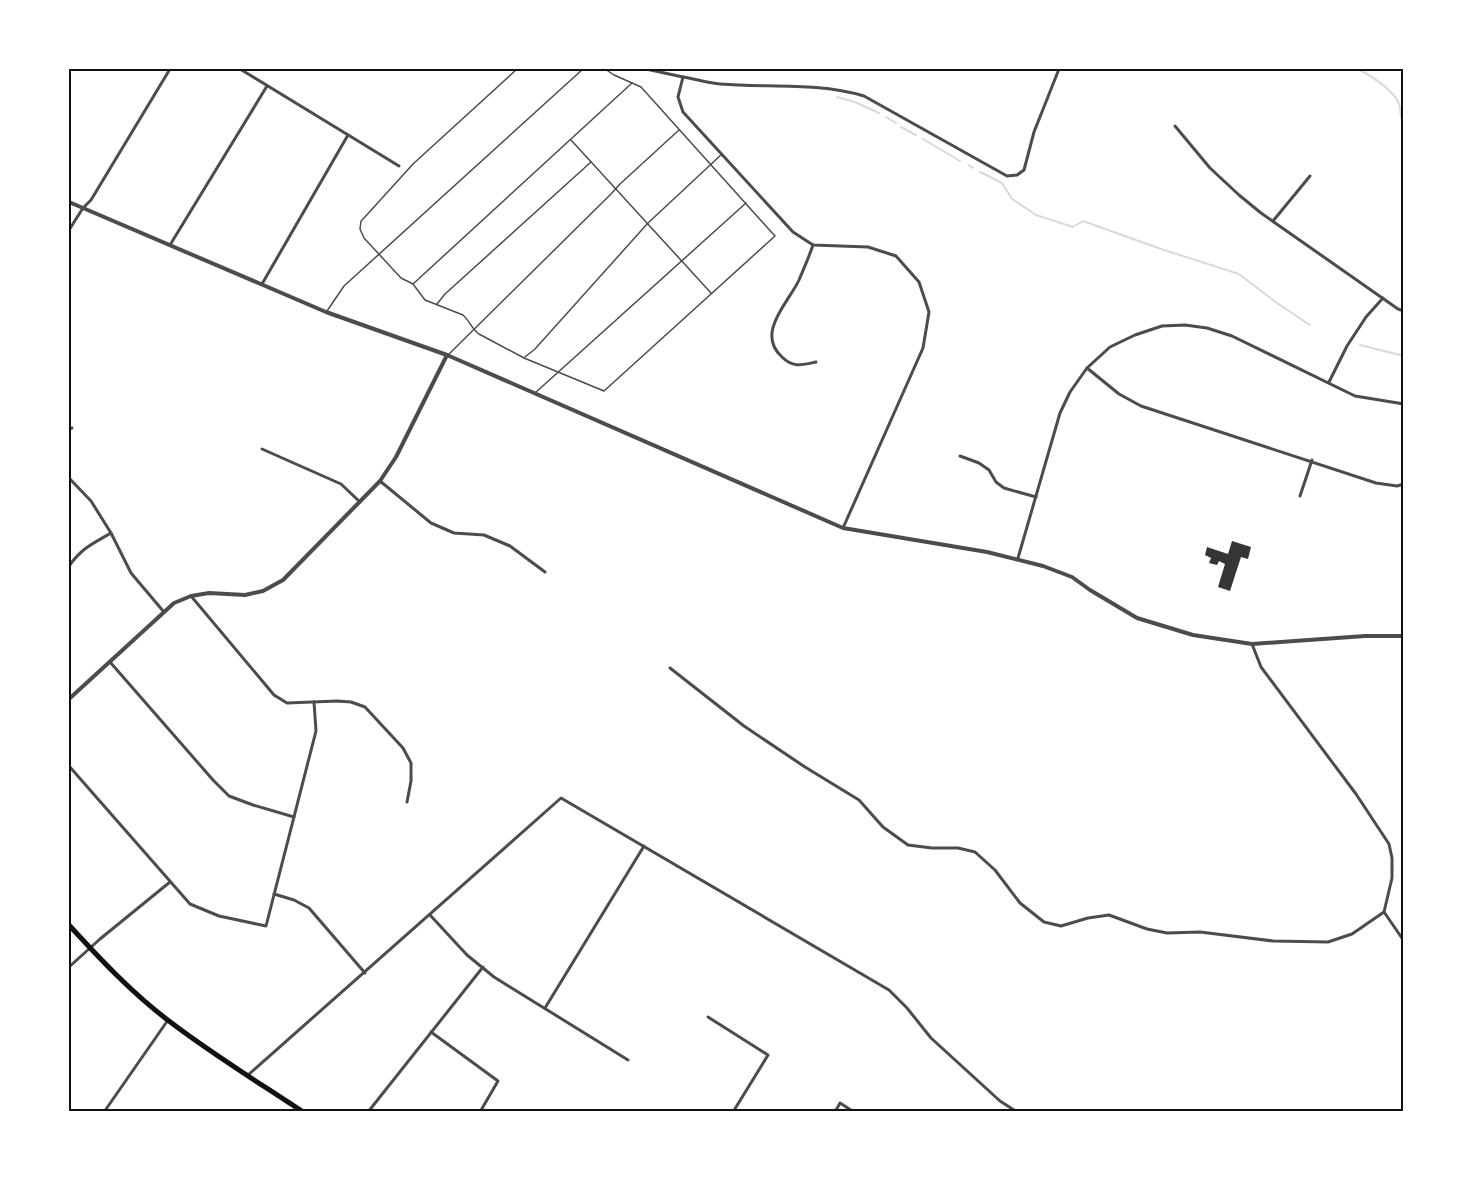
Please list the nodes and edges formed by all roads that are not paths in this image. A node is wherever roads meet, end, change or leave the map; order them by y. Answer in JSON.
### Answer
{"nodes":[{"id":1,"x":170,"y":69,"type":"edge"},
{"id":2,"x":240,"y":69,"type":"edge"},
{"id":3,"x":517,"y":69,"type":"edge"},
{"id":4,"x":583,"y":69,"type":"edge"},
{"id":5,"x":605,"y":69,"type":"edge"},
{"id":6,"x":646,"y":69,"type":"edge"},
{"id":7,"x":1059,"y":69,"type":"edge"},
{"id":8,"x":683,"y":76,"type":"junction"},
{"id":9,"x":632,"y":82,"type":"junction"},
{"id":10,"x":267,"y":87,"type":"junction"},
{"id":11,"x":1175,"y":126,"type":"dead end"},
{"id":12,"x":680,"y":129,"type":"junction"},
{"id":13,"x":348,"y":134,"type":"junction"},
{"id":14,"x":571,"y":140,"type":"junction"},
{"id":15,"x":723,"y":154,"type":"junction"},
{"id":16,"x":591,"y":162,"type":"junction"},
{"id":17,"x":711,"y":164,"type":"junction"},
{"id":18,"x":399,"y":166,"type":"dead end"},
{"id":19,"x":1310,"y":176,"type":"dead end"},
{"id":20,"x":616,"y":189,"type":"junction"},
{"id":21,"x":69,"y":202,"type":"edge"},
{"id":22,"x":746,"y":203,"type":"junction"},
{"id":23,"x":83,"y":208,"type":"junction"},
{"id":24,"x":1273,"y":221,"type":"junction"},
{"id":25,"x":648,"y":224,"type":"junction"},
{"id":26,"x":69,"y":230,"type":"edge"},
{"id":27,"x":170,"y":245,"type":"junction"},
{"id":28,"x":813,"y":245,"type":"junction"},
{"id":29,"x":379,"y":255,"type":"junction"},
{"id":30,"x":682,"y":261,"type":"junction"},
{"id":31,"x":262,"y":284,"type":"junction"},
{"id":32,"x":413,"y":285,"type":"junction"},
{"id":33,"x":712,"y":294,"type":"junction"},
{"id":34,"x":1383,"y":298,"type":"junction"},
{"id":35,"x":436,"y":305,"type":"junction"},
{"id":36,"x":1404,"y":311,"type":"edge"},
{"id":37,"x":327,"y":312,"type":"junction"},
{"id":38,"x":472,"y":329,"type":"junction"},
{"id":39,"x":447,"y":355,"type":"junction"},
{"id":40,"x":524,"y":358,"type":"junction"},
{"id":41,"x":816,"y":362,"type":"dead end"},
{"id":42,"x":1087,"y":368,"type":"junction"},
{"id":43,"x":557,"y":372,"type":"junction"},
{"id":44,"x":1329,"y":383,"type":"junction"},
{"id":45,"x":535,"y":393,"type":"junction"},
{"id":46,"x":1404,"y":404,"type":"edge"},
{"id":47,"x":262,"y":449,"type":"dead end"},
{"id":48,"x":960,"y":456,"type":"dead end"},
{"id":49,"x":1312,"y":460,"type":"junction"},
{"id":50,"x":69,"y":478,"type":"edge"},
{"id":51,"x":380,"y":481,"type":"junction"},
{"id":52,"x":1404,"y":484,"type":"edge"},
{"id":53,"x":1300,"y":496,"type":"dead end"},
{"id":54,"x":1036,"y":497,"type":"junction"},
{"id":55,"x":360,"y":502,"type":"junction"},
{"id":56,"x":843,"y":528,"type":"junction"},
{"id":57,"x":111,"y":533,"type":"junction"},
{"id":58,"x":1018,"y":558,"type":"junction"},
{"id":59,"x":69,"y":566,"type":"edge"},
{"id":60,"x":545,"y":572,"type":"dead end"},
{"id":61,"x":191,"y":596,"type":"junction"},
{"id":62,"x":164,"y":612,"type":"junction"},
{"id":63,"x":1404,"y":636,"type":"edge"},
{"id":64,"x":1252,"y":644,"type":"junction"},
{"id":65,"x":110,"y":662,"type":"junction"},
{"id":66,"x":670,"y":668,"type":"dead end"},
{"id":67,"x":69,"y":699,"type":"edge"},
{"id":68,"x":314,"y":702,"type":"junction"},
{"id":69,"x":69,"y":766,"type":"edge"},
{"id":70,"x":407,"y":802,"type":"dead end"},
{"id":71,"x":294,"y":817,"type":"junction"},
{"id":72,"x":644,"y":846,"type":"junction"},
{"id":73,"x":170,"y":882,"type":"junction"},
{"id":74,"x":274,"y":894,"type":"junction"},
{"id":75,"x":1384,"y":912,"type":"junction"},
{"id":76,"x":430,"y":915,"type":"junction"},
{"id":77,"x":69,"y":925,"type":"edge"},
{"id":78,"x":1404,"y":941,"type":"edge"},
{"id":79,"x":90,"y":948,"type":"junction"},
{"id":80,"x":69,"y":967,"type":"edge"},
{"id":81,"x":483,"y":967,"type":"junction"},
{"id":82,"x":365,"y":973,"type":"junction"},
{"id":83,"x":545,"y":1008,"type":"junction"},
{"id":84,"x":708,"y":1017,"type":"dead end"},
{"id":85,"x":168,"y":1020,"type":"junction"},
{"id":86,"x":431,"y":1032,"type":"junction"},
{"id":87,"x":628,"y":1060,"type":"dead end"},
{"id":88,"x":247,"y":1076,"type":"junction"},
{"id":89,"x":104,"y":1112,"type":"edge"},
{"id":90,"x":303,"y":1112,"type":"edge"},
{"id":91,"x":368,"y":1112,"type":"edge"},
{"id":92,"x":480,"y":1112,"type":"edge"},
{"id":93,"x":733,"y":1112,"type":"edge"},
{"id":94,"x":835,"y":1112,"type":"edge"},
{"id":95,"x":854,"y":1112,"type":"edge"},
{"id":96,"x":1017,"y":1112,"type":"edge"}],
"edges":[{"from":1,"to":23,"type":"street"},
{"from":2,"to":10,"type":"street"},
{"from":3,"to":29,"type":"lane"},
{"from":4,"to":29,"type":"lane"},
{"from":5,"to":9,"type":"lane"},
{"from":6,"to":8,"type":"street"},
{"from":7,"to":8,"type":"street"},
{"from":8,"to":15,"type":"street"},
{"from":9,"to":12,"type":"lane"},
{"from":9,"to":14,"type":"lane"},
{"from":10,"to":13,"type":"street"},
{"from":10,"to":27,"type":"street"},
{"from":11,"to":24,"type":"street"},
{"from":12,"to":17,"type":"lane"},
{"from":12,"to":20,"type":"lane"},
{"from":13,"to":18,"type":"street"},
{"from":13,"to":31,"type":"street"},
{"from":14,"to":16,"type":"lane"},
{"from":14,"to":32,"type":"lane"},
{"from":15,"to":17,"type":"lane"},
{"from":15,"to":28,"type":"street"},
{"from":16,"to":20,"type":"lane"},
{"from":16,"to":35,"type":"lane"},
{"from":17,"to":22,"type":"lane"},
{"from":17,"to":25,"type":"lane"},
{"from":19,"to":24,"type":"street"},
{"from":20,"to":25,"type":"lane"},
{"from":20,"to":38,"type":"lane"},
{"from":21,"to":23,"type":"street"},
{"from":22,"to":30,"type":"lane"},
{"from":22,"to":33,"type":"lane"},
{"from":23,"to":26,"type":"street"},
{"from":23,"to":27,"type":"street"},
{"from":24,"to":34,"type":"street"},
{"from":25,"to":30,"type":"lane"},
{"from":25,"to":40,"type":"lane"},
{"from":27,"to":31,"type":"street"},
{"from":28,"to":41,"type":"street"},
{"from":28,"to":56,"type":"street"},
{"from":29,"to":32,"type":"lane"},
{"from":29,"to":37,"type":"lane"},
{"from":30,"to":33,"type":"lane"},
{"from":30,"to":43,"type":"lane"},
{"from":31,"to":37,"type":"street"},
{"from":32,"to":35,"type":"lane"},
{"from":33,"to":43,"type":"lane"},
{"from":34,"to":36,"type":"street"},
{"from":34,"to":44,"type":"street"},
{"from":35,"to":38,"type":"lane"},
{"from":37,"to":39,"type":"street"},
{"from":38,"to":39,"type":"lane"},
{"from":38,"to":40,"type":"lane"},
{"from":39,"to":45,"type":"street"},
{"from":39,"to":51,"type":"street"},
{"from":40,"to":43,"type":"lane"},
{"from":42,"to":44,"type":"street"},
{"from":42,"to":49,"type":"street"},
{"from":42,"to":54,"type":"street"},
{"from":43,"to":45,"type":"lane"},
{"from":44,"to":46,"type":"street"},
{"from":45,"to":56,"type":"street"},
{"from":47,"to":55,"type":"street"},
{"from":48,"to":54,"type":"street"},
{"from":49,"to":52,"type":"street"},
{"from":49,"to":53,"type":"street"},
{"from":50,"to":57,"type":"street"},
{"from":51,"to":55,"type":"street"},
{"from":51,"to":60,"type":"street"},
{"from":54,"to":58,"type":"street"},
{"from":55,"to":61,"type":"street"},
{"from":56,"to":58,"type":"street"},
{"from":57,"to":59,"type":"street"},
{"from":57,"to":62,"type":"street"},
{"from":58,"to":64,"type":"street"},
{"from":61,"to":62,"type":"street"},
{"from":61,"to":68,"type":"street"},
{"from":62,"to":65,"type":"street"},
{"from":63,"to":64,"type":"street"},
{"from":64,"to":75,"type":"street"},
{"from":65,"to":67,"type":"street"},
{"from":65,"to":71,"type":"street"},
{"from":66,"to":75,"type":"street"},
{"from":68,"to":70,"type":"street"},
{"from":68,"to":71,"type":"street"},
{"from":69,"to":73,"type":"street"},
{"from":71,"to":74,"type":"street"},
{"from":72,"to":76,"type":"street"},
{"from":72,"to":83,"type":"street"},
{"from":72,"to":96,"type":"street"},
{"from":73,"to":74,"type":"street"},
{"from":73,"to":79,"type":"street"},
{"from":74,"to":82,"type":"street"},
{"from":75,"to":78,"type":"street"},
{"from":76,"to":81,"type":"street"},
{"from":76,"to":82,"type":"street"},
{"from":77,"to":79,"type":"main road"},
{"from":79,"to":80,"type":"street"},
{"from":79,"to":85,"type":"main road"},
{"from":81,"to":83,"type":"street"},
{"from":81,"to":86,"type":"street"},
{"from":82,"to":88,"type":"street"},
{"from":83,"to":87,"type":"street"},
{"from":84,"to":93,"type":"street"},
{"from":85,"to":88,"type":"main road"},
{"from":85,"to":89,"type":"street"},
{"from":86,"to":91,"type":"street"},
{"from":86,"to":92,"type":"street"},
{"from":88,"to":90,"type":"main road"},
{"from":94,"to":95,"type":"street"}]}
